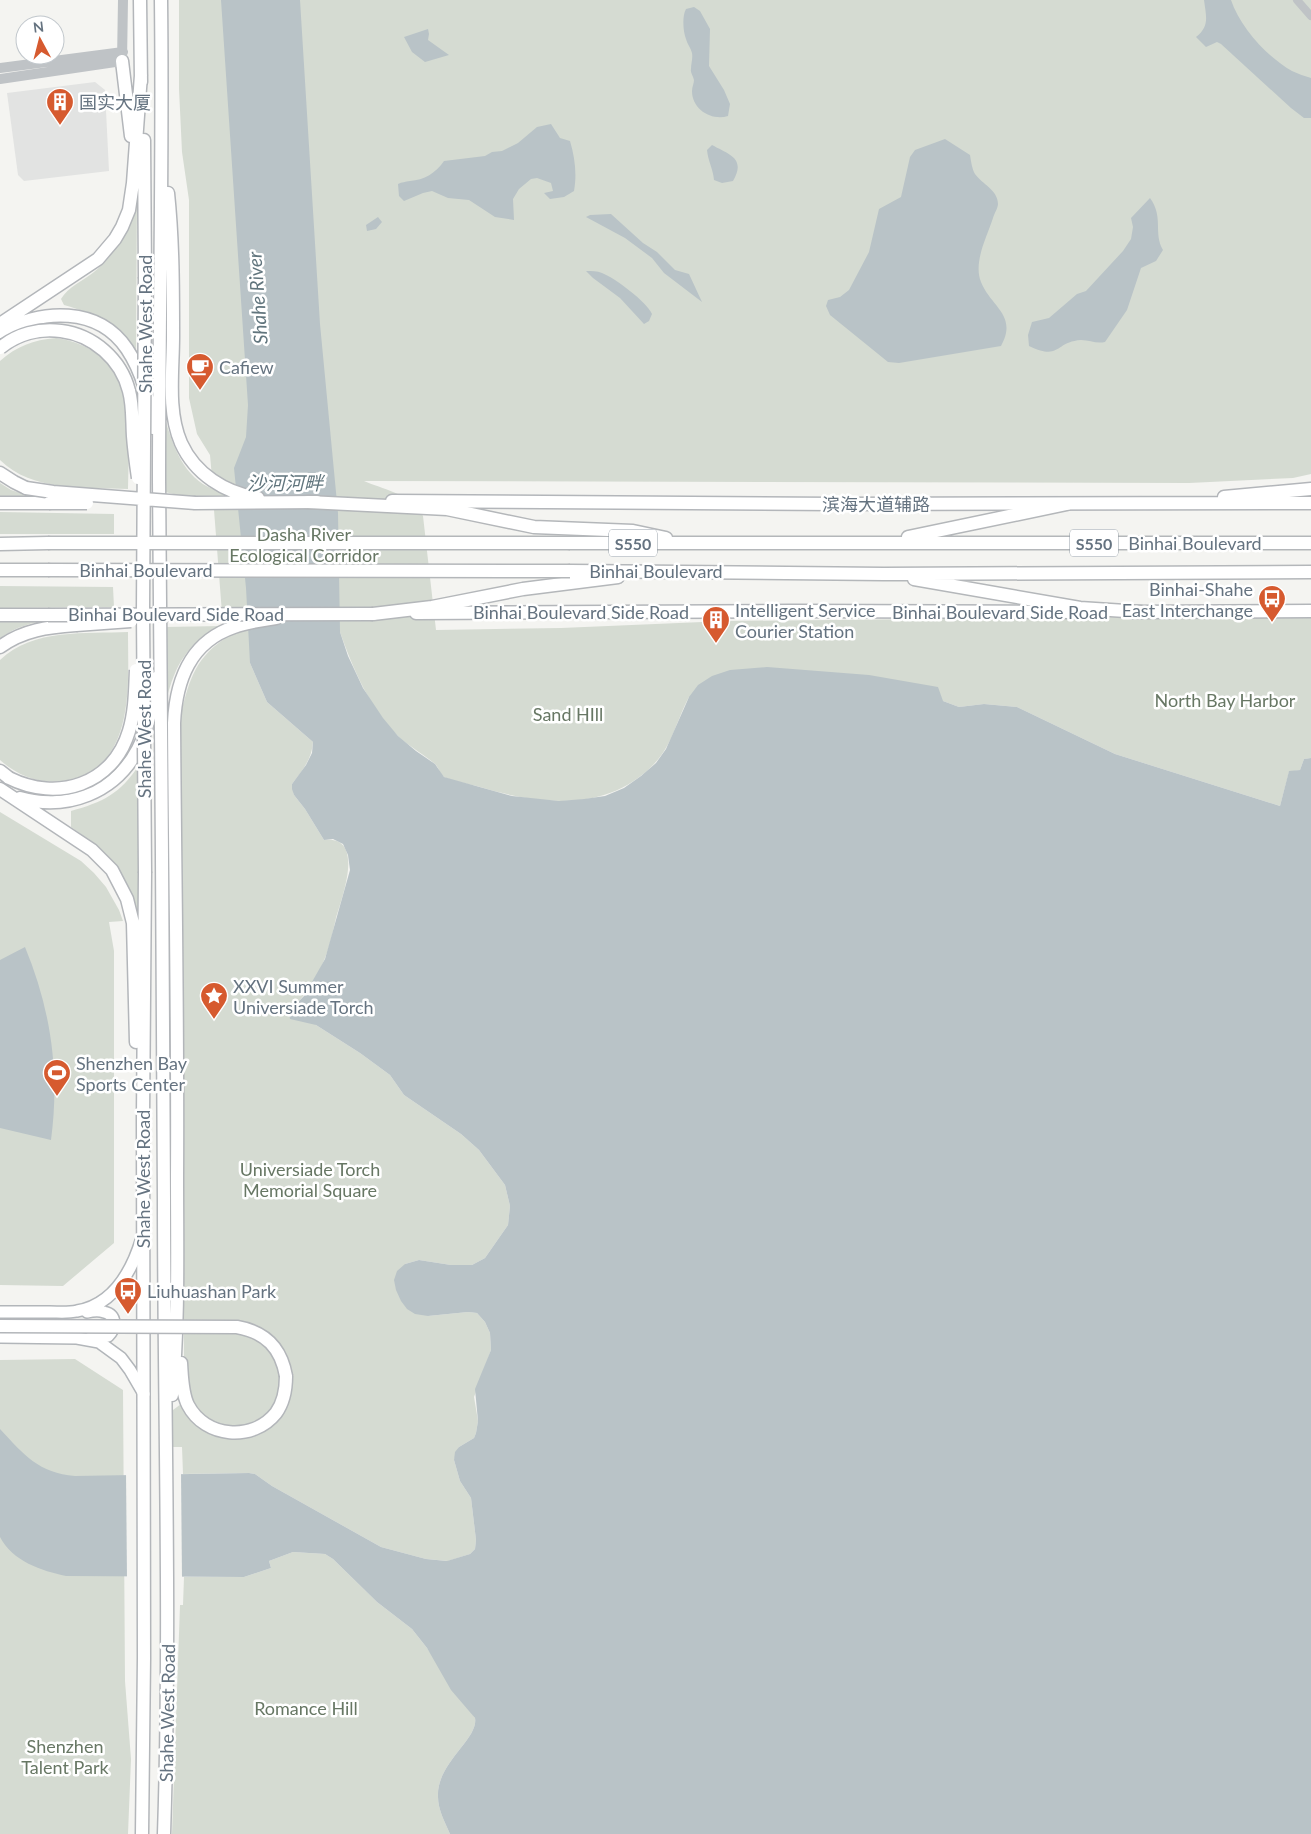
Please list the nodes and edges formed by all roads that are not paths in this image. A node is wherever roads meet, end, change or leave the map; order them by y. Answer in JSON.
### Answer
{"nodes":[{"id":1,"x":123,"y":0,"type":"edge"},
{"id":2,"x":140,"y":0,"type":"edge"},
{"id":3,"x":161,"y":0,"type":"edge"},
{"id":4,"x":1297,"y":0,"type":"edge"},
{"id":5,"x":1311,"y":16,"type":"edge"},
{"id":6,"x":123,"y":56,"type":"junction"},
{"id":7,"x":0,"y":68,"type":"edge"},
{"id":8,"x":141,"y":75,"type":"junction"},
{"id":9,"x":0,"y":78,"type":"edge"},
{"id":10,"x":133,"y":184,"type":"junction"},
{"id":11,"x":166,"y":278,"type":"junction"},
{"id":12,"x":8,"y":322,"type":"edge"},
{"id":13,"x":0,"y":333,"type":"edge"},
{"id":14,"x":0,"y":348,"type":"edge"},
{"id":15,"x":0,"y":473,"type":"edge"},
{"id":16,"x":159,"y":478,"type":"junction"},
{"id":17,"x":1311,"y":489,"type":"edge"},
{"id":18,"x":308,"y":502,"type":"junction"},
{"id":19,"x":0,"y":503,"type":"edge"},
{"id":20,"x":195,"y":503,"type":"junction"},
{"id":21,"x":1311,"y":503,"type":"edge"},
{"id":22,"x":1067,"y":504,"type":"junction"},
{"id":23,"x":1178,"y":504,"type":"junction"},
{"id":24,"x":144,"y":536,"type":"junction"},
{"id":25,"x":696,"y":543,"type":"junction"},
{"id":26,"x":877,"y":543,"type":"junction"},
{"id":27,"x":1311,"y":543,"type":"edge"},
{"id":28,"x":0,"y":544,"type":"edge"},
{"id":29,"x":0,"y":570,"type":"edge"},
{"id":30,"x":1311,"y":572,"type":"edge"},
{"id":31,"x":884,"y":574,"type":"junction"},
{"id":32,"x":570,"y":577,"type":"junction"},
{"id":33,"x":1311,"y":607,"type":"edge"},
{"id":34,"x":1275,"y":611,"type":"junction"},
{"id":35,"x":1311,"y":611,"type":"edge"},
{"id":36,"x":1140,"y":612,"type":"junction"},
{"id":37,"x":144,"y":613,"type":"junction"},
{"id":38,"x":188,"y":614,"type":"junction"},
{"id":39,"x":308,"y":614,"type":"junction"},
{"id":40,"x":373,"y":614,"type":"junction"},
{"id":41,"x":0,"y":615,"type":"edge"},
{"id":42,"x":161,"y":622,"type":"junction"},
{"id":43,"x":0,"y":647,"type":"edge"},
{"id":44,"x":4,"y":775,"type":"edge"},
{"id":45,"x":3,"y":791,"type":"edge"},
{"id":46,"x":164,"y":979,"type":"junction"},
{"id":47,"x":178,"y":1078,"type":"junction"},
{"id":48,"x":143,"y":1117,"type":"junction"},
{"id":49,"x":143,"y":1234,"type":"junction"},
{"id":50,"x":0,"y":1312,"type":"edge"},
{"id":51,"x":75,"y":1312,"type":"junction"},
{"id":52,"x":0,"y":1326,"type":"edge"},
{"id":53,"x":176,"y":1328,"type":"junction"},
{"id":54,"x":0,"y":1337,"type":"edge"},
{"id":55,"x":77,"y":1338,"type":"junction"},
{"id":56,"x":144,"y":1394,"type":"junction"},
{"id":57,"x":167,"y":1458,"type":"junction"},
{"id":58,"x":142,"y":1834,"type":"edge"},
{"id":59,"x":164,"y":1834,"type":"edge"}],
"edges":[{"from":1,"to":6,"type":"street"},
{"from":2,"to":8,"type":"main road","name":"Shahe West Road"},
{"from":3,"to":11,"type":"main road"},
{"from":4,"to":5,"type":"street"},
{"from":6,"to":7,"type":"street"},
{"from":6,"to":9,"type":"street"},
{"from":6,"to":10,"type":"main road"},
{"from":8,"to":10,"type":"main road"},
{"from":8,"to":24,"type":"main road","name":"Shahe West Road","bridge":true},
{"from":10,"to":12,"type":"main road"},
{"from":11,"to":16,"type":"main road","name":"Shahe West Road"},
{"from":11,"to":18,"type":"main road"},
{"from":12,"to":13,"type":"main road"},
{"from":12,"to":16,"type":"main road"},
{"from":14,"to":24,"type":"main road","bridge":true},
{"from":15,"to":20,"type":"main road","bridge":true},
{"from":16,"to":42,"type":"main road","name":"Shahe West Road"},
{"from":17,"to":23,"type":"main road"},
{"from":18,"to":20,"type":"main road"},
{"from":18,"to":22,"type":"main road","name":"滨海大道辅路"},
{"from":18,"to":25,"type":"main road"},
{"from":19,"to":20,"type":"main road","bridge":true},
{"from":21,"to":23,"type":"main road"},
{"from":22,"to":23,"type":"main road","name":"滨海大道辅路"},
{"from":22,"to":26,"type":"main road"},
{"from":24,"to":37,"type":"main road","name":"Shahe West Road","bridge":true},
{"from":25,"to":26,"type":"main road","name":"Binhai Boulevard","number":"S550"},
{"from":25,"to":28,"type":"main road","name":"Binhai Boulevard","number":"S550","bridge":true},
{"from":26,"to":27,"type":"main road","name":"Binhai Boulevard","number":"S550"},
{"from":29,"to":32,"type":"main road","name":"Binhai Boulevard","number":"S550","bridge":true},
{"from":30,"to":31,"type":"main road","name":"Binhai Boulevard","number":"S550"},
{"from":31,"to":32,"type":"main road","name":"Binhai Boulevard","number":"S550"},
{"from":31,"to":36,"type":"main road"},
{"from":32,"to":40,"type":"main road"},
{"from":33,"to":34,"type":"main road"},
{"from":34,"to":35,"type":"main road","name":"Binhai Boulevard Side Road"},
{"from":34,"to":36,"type":"main road","name":"Binhai Boulevard Side Road"},
{"from":36,"to":40,"type":"main road","name":"Binhai Boulevard Side Road"},
{"from":37,"to":44,"type":"main road","bridge":true},
{"from":37,"to":48,"type":"main road","name":"Shahe West Road","bridge":true},
{"from":38,"to":39,"type":"main road","name":"Binhai Boulevard Side Road","bridge":true},
{"from":38,"to":41,"type":"main road","name":"Binhai Boulevard Side Road","bridge":true},
{"from":38,"to":43,"type":"main road","bridge":true},
{"from":39,"to":40,"type":"main road","name":"Binhai Boulevard Side Road","bridge":true},
{"from":39,"to":47,"type":"main road","bridge":true},
{"from":42,"to":45,"type":"main road"},
{"from":42,"to":46,"type":"main road","name":"Shahe West Road"},
{"from":45,"to":48,"type":"main road"},
{"from":46,"to":47,"type":"main road"},
{"from":46,"to":57,"type":"main road","name":"Shahe West Road"},
{"from":47,"to":53,"type":"main road"},
{"from":48,"to":49,"type":"main road","name":"Shahe West Road"},
{"from":49,"to":51,"type":"main road"},
{"from":49,"to":56,"type":"main road","name":"Shahe West Road"},
{"from":50,"to":51,"type":"main road"},
{"from":51,"to":55,"type":"main road"},
{"from":52,"to":53,"type":"main road","bridge":true},
{"from":53,"to":57,"type":"main road"},
{"from":54,"to":55,"type":"main road"},
{"from":55,"to":56,"type":"main road"},
{"from":56,"to":58,"type":"main road","name":"Shahe West Road"},
{"from":57,"to":59,"type":"main road","name":"Shahe West Road"}]}
